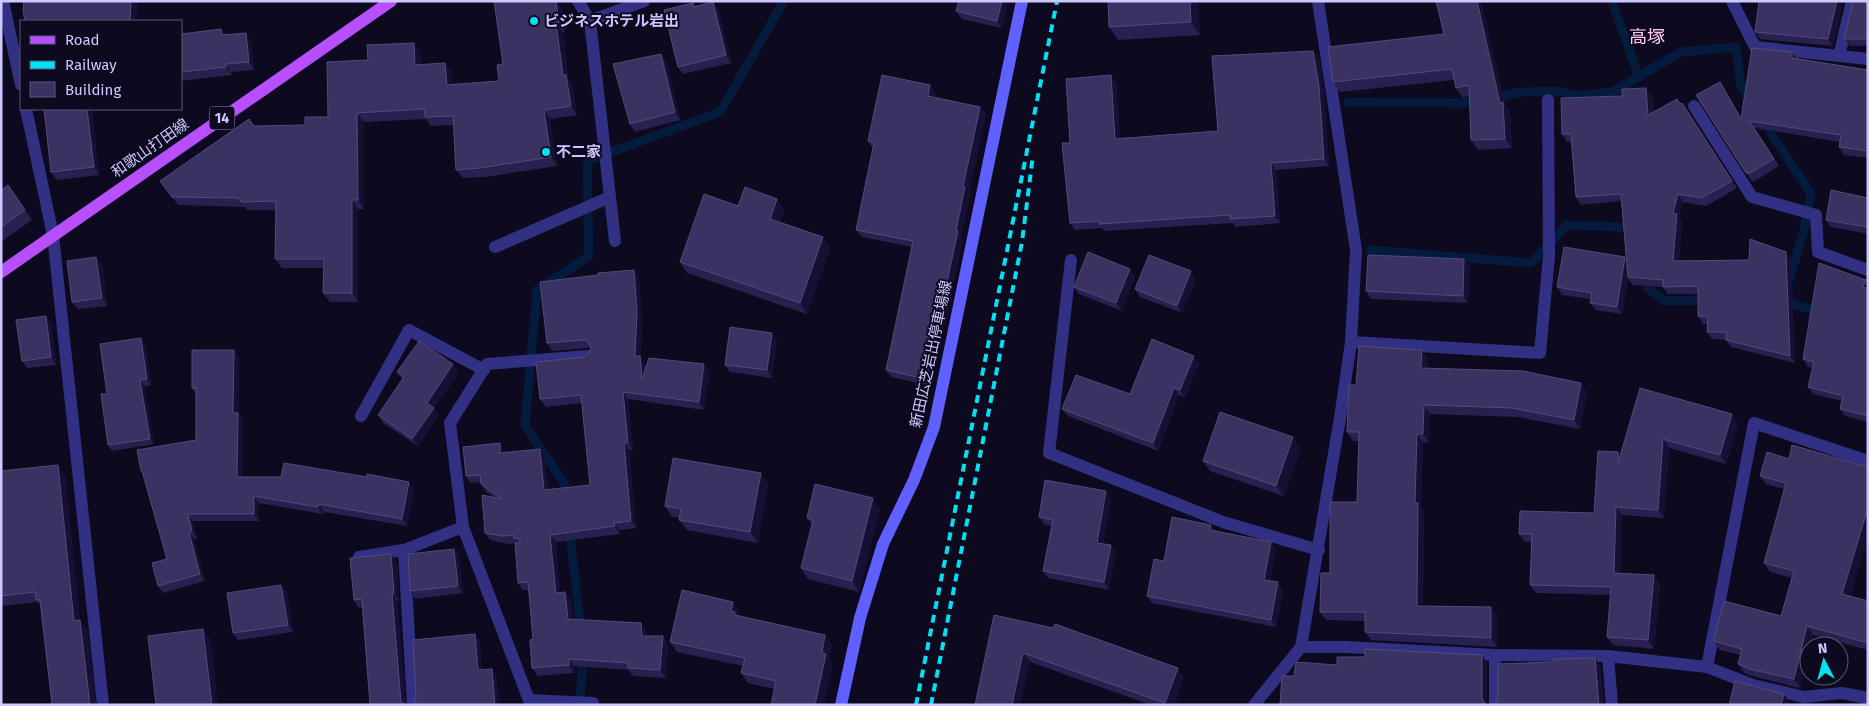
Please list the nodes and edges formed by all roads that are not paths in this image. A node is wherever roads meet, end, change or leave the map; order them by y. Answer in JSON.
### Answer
{"nodes":[{"id":1,"x":3,"y":1,"type":"edge"},
{"id":2,"x":391,"y":1,"type":"edge"},
{"id":3,"x":578,"y":1,"type":"edge"},
{"id":4,"x":644,"y":1,"type":"edge"},
{"id":5,"x":1022,"y":1,"type":"edge"},
{"id":6,"x":1318,"y":1,"type":"edge"},
{"id":7,"x":1732,"y":1,"type":"edge"},
{"id":8,"x":1852,"y":1,"type":"edge"},
{"id":9,"x":590,"y":21,"type":"junction"},
{"id":10,"x":1839,"y":56,"type":"junction"},
{"id":11,"x":1868,"y":59,"type":"edge"},
{"id":12,"x":20,"y":80,"type":"edge"},
{"id":13,"x":1548,"y":100,"type":"dead end"},
{"id":14,"x":1694,"y":106,"type":"dead end"},
{"id":15,"x":26,"y":110,"type":"edge"},
{"id":16,"x":610,"y":197,"type":"junction"},
{"id":17,"x":53,"y":235,"type":"junction"},
{"id":18,"x":615,"y":241,"type":"dead end"},
{"id":19,"x":495,"y":247,"type":"dead end"},
{"id":20,"x":1071,"y":260,"type":"dead end"},
{"id":21,"x":1868,"y":270,"type":"edge"},
{"id":22,"x":1,"y":272,"type":"edge"},
{"id":23,"x":1351,"y":342,"type":"junction"},
{"id":24,"x":588,"y":356,"type":"edge"},
{"id":25,"x":484,"y":370,"type":"junction"},
{"id":26,"x":361,"y":416,"type":"dead end"},
{"id":27,"x":1868,"y":461,"type":"edge"},
{"id":28,"x":463,"y":527,"type":"junction"},
{"id":29,"x":404,"y":550,"type":"junction"},
{"id":30,"x":1319,"y":550,"type":"junction"},
{"id":31,"x":360,"y":556,"type":"edge"},
{"id":32,"x":1301,"y":648,"type":"junction"},
{"id":33,"x":1495,"y":655,"type":"junction"},
{"id":34,"x":1608,"y":656,"type":"junction"},
{"id":35,"x":1707,"y":667,"type":"junction"},
{"id":36,"x":1868,"y":698,"type":"edge"},
{"id":37,"x":103,"y":705,"type":"edge"},
{"id":38,"x":413,"y":705,"type":"edge"},
{"id":39,"x":593,"y":705,"type":"edge"},
{"id":40,"x":841,"y":705,"type":"edge"},
{"id":41,"x":1254,"y":705,"type":"edge"},
{"id":42,"x":1495,"y":705,"type":"edge"},
{"id":43,"x":1612,"y":705,"type":"edge"}],
"edges":[{"from":1,"to":12,"type":"street"},
{"from":2,"to":17,"type":"main road","name":"和歌山打田線","number":"14"},
{"from":3,"to":9,"type":"street"},
{"from":4,"to":9,"type":"street"},
{"from":5,"to":40,"type":"main road","name":"新田広芝岩出停車場線"},
{"from":6,"to":23,"type":"street"},
{"from":7,"to":10,"type":"street"},
{"from":8,"to":10,"type":"street"},
{"from":9,"to":16,"type":"street"},
{"from":10,"to":11,"type":"street"},
{"from":13,"to":23,"type":"street"},
{"from":14,"to":21,"type":"street"},
{"from":15,"to":17,"type":"street"},
{"from":16,"to":18,"type":"street"},
{"from":16,"to":19,"type":"street"},
{"from":17,"to":22,"type":"main road","name":"和歌山打田線","number":"14"},
{"from":17,"to":37,"type":"street"},
{"from":20,"to":30,"type":"street"},
{"from":23,"to":30,"type":"street"},
{"from":24,"to":25,"type":"street"},
{"from":25,"to":26,"type":"street"},
{"from":25,"to":28,"type":"street"},
{"from":27,"to":35,"type":"street"},
{"from":28,"to":29,"type":"street"},
{"from":28,"to":39,"type":"street"},
{"from":29,"to":31,"type":"street"},
{"from":29,"to":38,"type":"street"},
{"from":30,"to":32,"type":"street"},
{"from":32,"to":33,"type":"street"},
{"from":32,"to":41,"type":"street"},
{"from":33,"to":34,"type":"street"},
{"from":33,"to":42,"type":"street"},
{"from":34,"to":35,"type":"street"},
{"from":34,"to":43,"type":"street"},
{"from":35,"to":36,"type":"street"}]}
